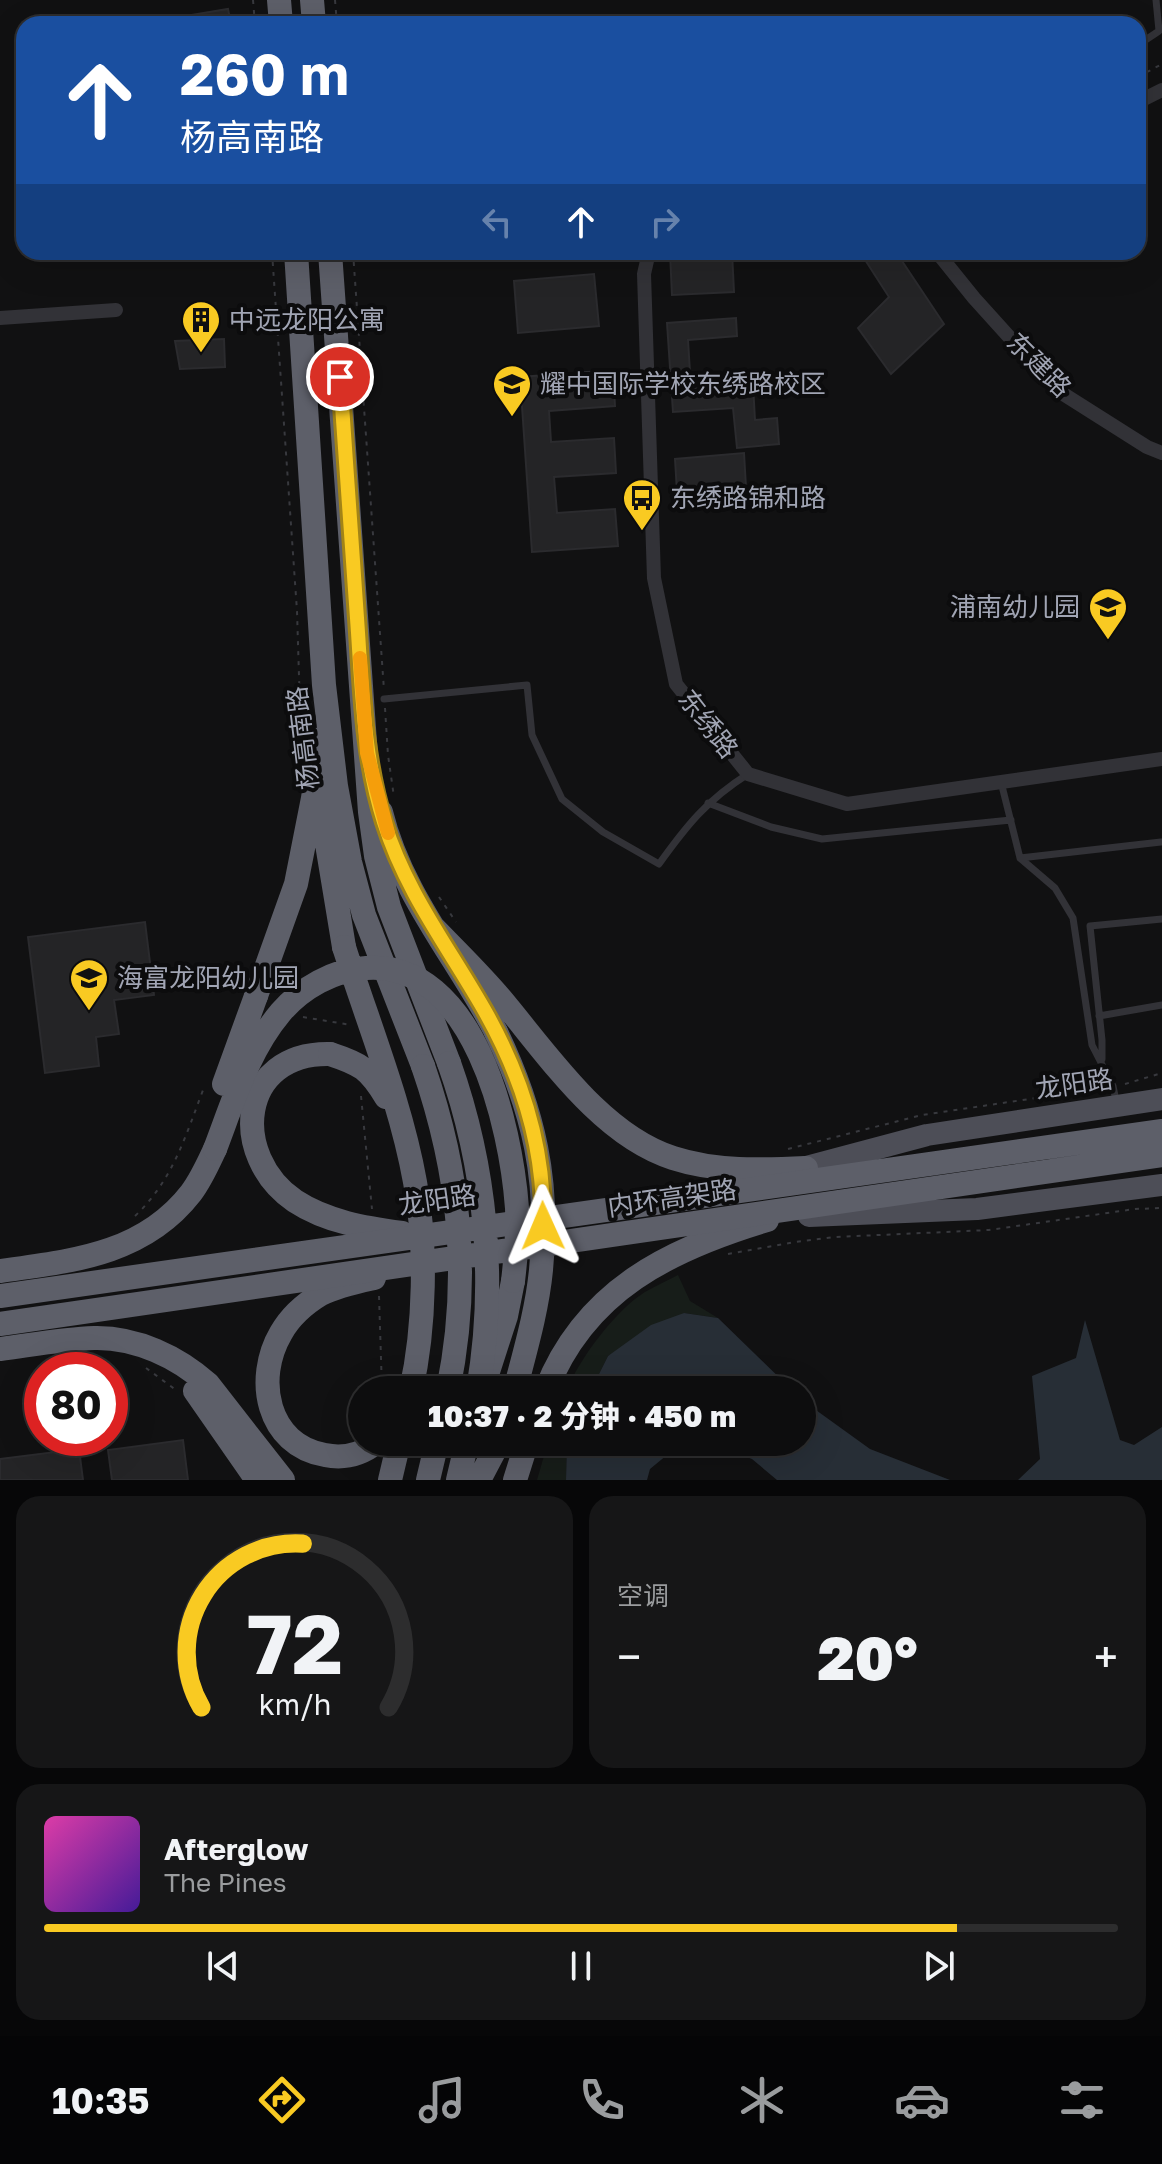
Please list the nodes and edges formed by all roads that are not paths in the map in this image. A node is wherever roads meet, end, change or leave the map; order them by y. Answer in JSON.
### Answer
{"nodes":[{"id":1,"x":1156,"y":0,"type":"edge"},
{"id":2,"x":1146,"y":40,"type":"edge"},
{"id":3,"x":297,"y":260,"type":"edge"},
{"id":4,"x":331,"y":260,"type":"edge"},
{"id":5,"x":647,"y":260,"type":"edge"},
{"id":6,"x":943,"y":260,"type":"edge"},
{"id":7,"x":116,"y":310,"type":"dead end"},
{"id":8,"x":0,"y":318,"type":"edge"},
{"id":9,"x":1162,"y":453,"type":"edge"},
{"id":10,"x":324,"y":685,"type":"junction"},
{"id":11,"x":384,"y":699,"type":"road end"},
{"id":12,"x":367,"y":753,"type":"junction"},
{"id":13,"x":1162,"y":759,"type":"edge"},
{"id":14,"x":748,"y":774,"type":"junction"},
{"id":15,"x":1001,"y":782,"type":"junction"},
{"id":16,"x":708,"y":803,"type":"junction"},
{"id":17,"x":1011,"y":820,"type":"junction"},
{"id":18,"x":1161,"y":842,"type":"edge"},
{"id":19,"x":1020,"y":858,"type":"junction"},
{"id":20,"x":1162,"y":919,"type":"edge"},
{"id":21,"x":434,"y":928,"type":"junction"},
{"id":22,"x":1162,"y":1005,"type":"edge"},
{"id":23,"x":1099,"y":1016,"type":"junction"},
{"id":24,"x":1102,"y":1061,"type":"junction"},
{"id":25,"x":1115,"y":1096,"type":"junction"},
{"id":26,"x":1162,"y":1099,"type":"edge"},
{"id":27,"x":1162,"y":1131,"type":"edge"},
{"id":28,"x":405,"y":1138,"type":"junction"},
{"id":29,"x":208,"y":1146,"type":"junction"},
{"id":30,"x":1162,"y":1155,"type":"edge"},
{"id":31,"x":806,"y":1168,"type":"junction"},
{"id":32,"x":1162,"y":1185,"type":"edge"},
{"id":33,"x":767,"y":1220,"type":"junction"},
{"id":34,"x":402,"y":1233,"type":"junction"},
{"id":35,"x":0,"y":1271,"type":"edge"},
{"id":36,"x":381,"y":1281,"type":"junction"},
{"id":37,"x":0,"y":1293,"type":"edge"},
{"id":38,"x":0,"y":1324,"type":"edge"},
{"id":39,"x":0,"y":1333,"type":"edge"},
{"id":40,"x":0,"y":1349,"type":"edge"},
{"id":41,"x":413,"y":1376,"type":"edge"},
{"id":42,"x":450,"y":1376,"type":"edge"},
{"id":43,"x":481,"y":1376,"type":"edge"},
{"id":44,"x":485,"y":1376,"type":"edge"},
{"id":45,"x":518,"y":1376,"type":"edge"},
{"id":46,"x":553,"y":1376,"type":"edge"},
{"id":47,"x":227,"y":1422,"type":"junction"},
{"id":48,"x":349,"y":1456,"type":"edge"},
{"id":49,"x":396,"y":1456,"type":"edge"},
{"id":50,"x":485,"y":1456,"type":"edge"},
{"id":51,"x":523,"y":1456,"type":"edge"},
{"id":52,"x":466,"y":1475,"type":"edge"},
{"id":53,"x":257,"y":1480,"type":"edge"},
{"id":54,"x":283,"y":1480,"type":"edge"},
{"id":55,"x":390,"y":1480,"type":"edge"},
{"id":56,"x":515,"y":1480,"type":"edge"}],
"edges":[{"from":1,"to":2,"type":"lane"},
{"from":3,"to":10,"type":"highway","name":"杨高南路"},
{"from":4,"to":12,"type":"highway"},
{"from":5,"to":14,"type":"street","name":"东绣路"},
{"from":6,"to":9,"type":"street","name":"东建路"},
{"from":7,"to":8,"type":"street"},
{"from":10,"to":28,"type":"highway","bridge":true},
{"from":10,"to":29,"type":"highway","bridge":true},
{"from":10,"to":42,"type":"highway","name":"杨高南路","bridge":true},
{"from":11,"to":16,"type":"lane"},
{"from":12,"to":21,"type":"highway"},
{"from":12,"to":43,"type":"highway","bridge":true},
{"from":13,"to":15,"type":"street","name":"东绣路"},
{"from":14,"to":15,"type":"street","name":"东绣路"},
{"from":14,"to":16,"type":"lane"},
{"from":15,"to":17,"type":"lane"},
{"from":16,"to":17,"type":"lane"},
{"from":17,"to":19,"type":"lane"},
{"from":18,"to":19,"type":"lane"},
{"from":19,"to":24,"type":"lane"},
{"from":20,"to":23,"type":"lane"},
{"from":21,"to":31,"type":"highway"},
{"from":21,"to":45,"type":"highway","bridge":true},
{"from":22,"to":23,"type":"lane"},
{"from":23,"to":24,"type":"lane"},
{"from":24,"to":25,"type":"lane"},
{"from":25,"to":26,"type":"main road","name":"龙阳路"},
{"from":25,"to":31,"type":"main road","name":"龙阳路"},
{"from":27,"to":37,"type":"highway","name":"内环高架路","bridge":true},
{"from":28,"to":34,"type":"highway","bridge":true},
{"from":28,"to":41,"type":"highway","bridge":true},
{"from":29,"to":35,"type":"highway"},
{"from":29,"to":44,"type":"highway","bridge":true},
{"from":30,"to":38,"type":"highway","name":"内环高架路","bridge":true},
{"from":31,"to":34,"type":"main road","name":"龙阳路"},
{"from":32,"to":33,"type":"main road"},
{"from":33,"to":36,"type":"main road"},
{"from":33,"to":46,"type":"highway"},
{"from":34,"to":37,"type":"main road","name":"龙阳路"},
{"from":36,"to":39,"type":"main road"},
{"from":36,"to":48,"type":"highway"},
{"from":40,"to":47,"type":"highway"},
{"from":47,"to":53,"type":"highway"},
{"from":47,"to":54,"type":"highway"},
{"from":49,"to":55,"type":"highway"},
{"from":50,"to":52,"type":"highway"},
{"from":51,"to":56,"type":"highway"}]}
